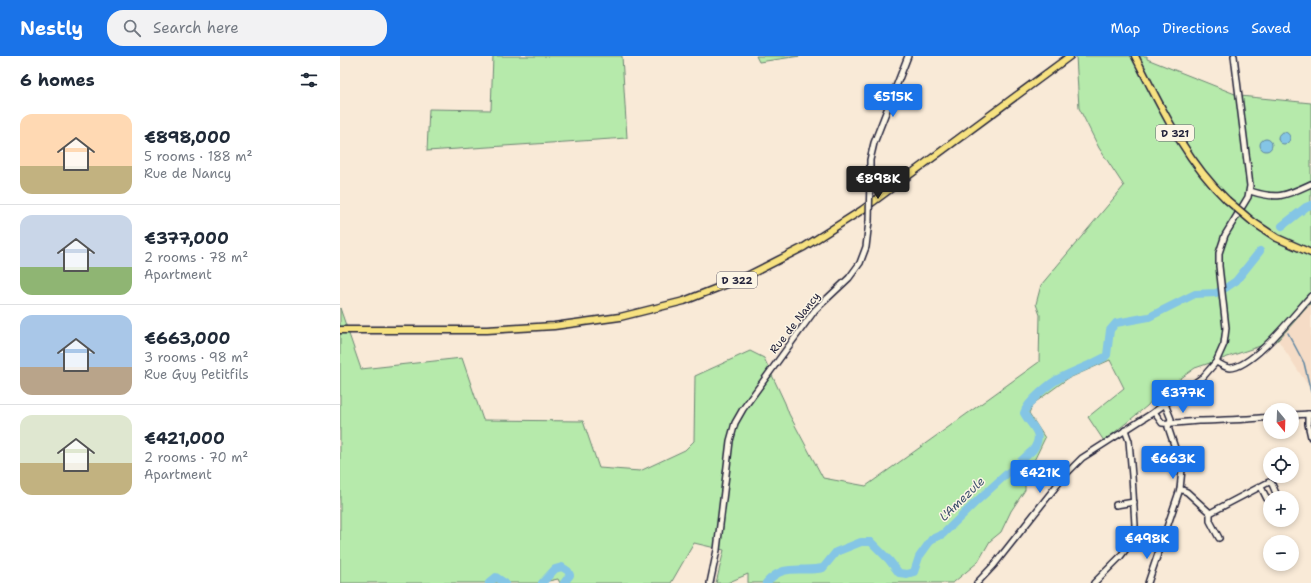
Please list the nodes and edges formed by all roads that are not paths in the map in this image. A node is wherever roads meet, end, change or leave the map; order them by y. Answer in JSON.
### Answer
{"nodes":[{"id":1,"x":908,"y":56,"type":"edge"},
{"id":2,"x":1070,"y":56,"type":"edge"},
{"id":3,"x":1135,"y":56,"type":"edge"},
{"id":4,"x":1234,"y":56,"type":"edge"},
{"id":5,"x":1311,"y":184,"type":"edge"},
{"id":6,"x":1250,"y":191,"type":"junction"},
{"id":7,"x":1311,"y":253,"type":"edge"},
{"id":8,"x":1311,"y":296,"type":"edge"},
{"id":9,"x":340,"y":330,"type":"edge"},
{"id":10,"x":1216,"y":362,"type":"junction"},
{"id":11,"x":1165,"y":404,"type":"junction"},
{"id":12,"x":1154,"y":412,"type":"junction"},
{"id":13,"x":1309,"y":414,"type":"edge"},
{"id":14,"x":1299,"y":415,"type":"edge"},
{"id":15,"x":1263,"y":418,"type":"edge"},
{"id":16,"x":1169,"y":424,"type":"junction"},
{"id":17,"x":1125,"y":430,"type":"junction"},
{"id":18,"x":1311,"y":436,"type":"edge"},
{"id":19,"x":1261,"y":487,"type":"junction"},
{"id":20,"x":1180,"y":489,"type":"junction"},
{"id":21,"x":1263,"y":491,"type":"edge"},
{"id":22,"x":1275,"y":491,"type":"edge"},
{"id":23,"x":1134,"y":502,"type":"junction"},
{"id":24,"x":1116,"y":505,"type":"dead end"},
{"id":25,"x":1210,"y":513,"type":"junction"},
{"id":26,"x":1219,"y":538,"type":"dead end"},
{"id":27,"x":710,"y":583,"type":"edge"},
{"id":28,"x":977,"y":583,"type":"edge"},
{"id":29,"x":1094,"y":583,"type":"edge"},
{"id":30,"x":1148,"y":583,"type":"edge"}],
"edges":[{"from":1,"to":27,"type":"street","name":"Rue de Nancy","bridge":true},
{"from":2,"to":9,"type":"main road","number":"D 322"},
{"from":3,"to":7,"type":"main road","number":"D 321","bridge":true},
{"from":4,"to":6,"type":"street"},
{"from":5,"to":6,"type":"street"},
{"from":6,"to":10,"type":"street"},
{"from":8,"to":10,"type":"street"},
{"from":10,"to":11,"type":"street"},
{"from":11,"to":12,"type":"street"},
{"from":11,"to":16,"type":"street"},
{"from":12,"to":16,"type":"street"},
{"from":12,"to":17,"type":"street"},
{"from":13,"to":14,"type":"street"},
{"from":13,"to":18,"type":"street"},
{"from":15,"to":16,"type":"street"},
{"from":16,"to":20,"type":"street"},
{"from":17,"to":23,"type":"street"},
{"from":17,"to":28,"type":"street"},
{"from":19,"to":21,"type":"street"},
{"from":19,"to":22,"type":"street"},
{"from":19,"to":25,"type":"street"},
{"from":20,"to":25,"type":"street"},
{"from":20,"to":30,"type":"street"},
{"from":23,"to":24,"type":"street"},
{"from":23,"to":29,"type":"street"},
{"from":25,"to":26,"type":"street"}]}
